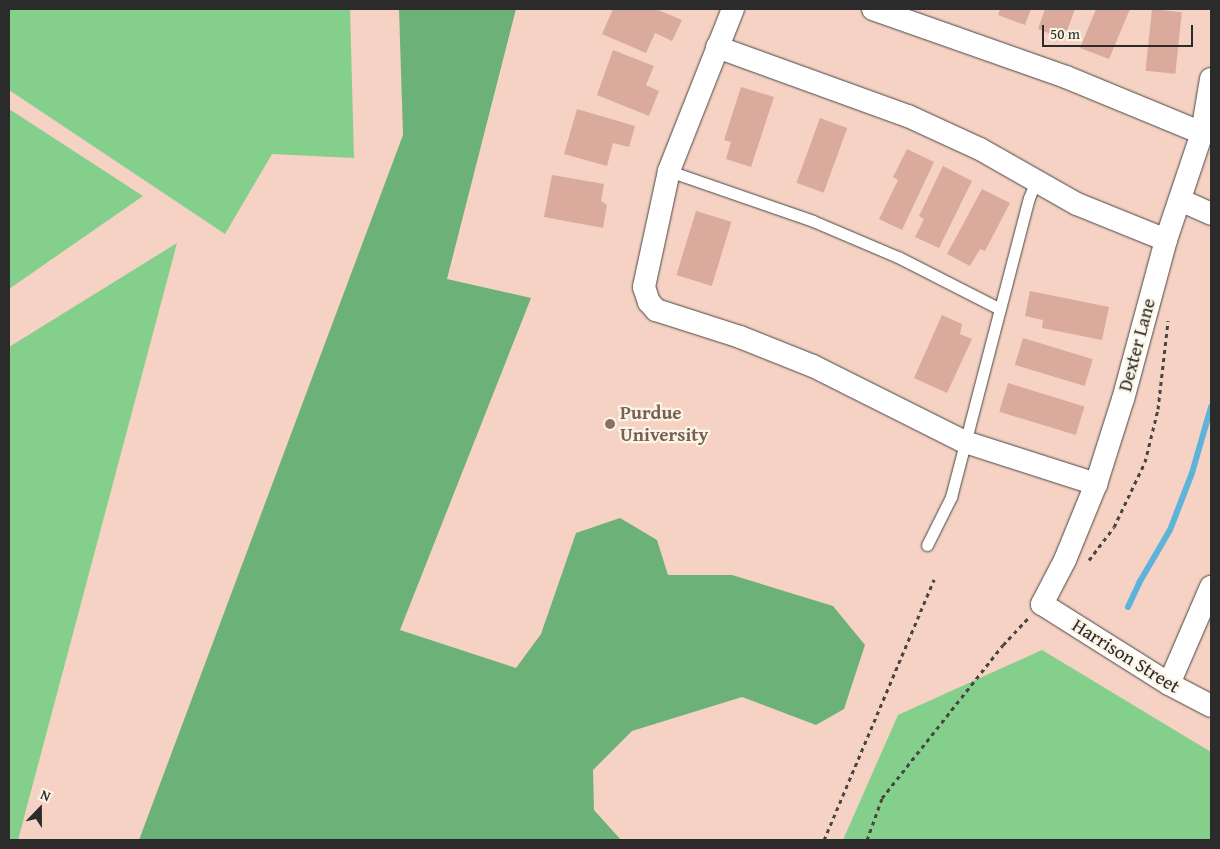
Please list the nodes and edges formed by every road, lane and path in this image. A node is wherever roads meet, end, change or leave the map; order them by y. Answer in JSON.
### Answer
{"nodes":[{"id":1,"x":733,"y":9,"type":"edge"},
{"id":2,"x":873,"y":9,"type":"edge"},
{"id":3,"x":718,"y":47,"type":"junction"},
{"id":4,"x":1211,"y":79,"type":"edge"},
{"id":5,"x":1202,"y":133,"type":"junction"},
{"id":6,"x":669,"y":171,"type":"junction"},
{"id":7,"x":1036,"y":180,"type":"junction"},
{"id":8,"x":1180,"y":200,"type":"junction"},
{"id":9,"x":1211,"y":214,"type":"edge"},
{"id":10,"x":1166,"y":240,"type":"junction"},
{"id":11,"x":1000,"y":309,"type":"junction"},
{"id":12,"x":1169,"y":316,"type":"dead end"},
{"id":13,"x":965,"y":442,"type":"junction"},
{"id":14,"x":1096,"y":484,"type":"junction"},
{"id":15,"x":928,"y":545,"type":"dead end"},
{"id":16,"x":1086,"y":564,"type":"dead end"},
{"id":17,"x":934,"y":579,"type":"dead end"},
{"id":18,"x":1211,"y":587,"type":"edge"},
{"id":19,"x":1042,"y":604,"type":"junction"},
{"id":20,"x":1169,"y":684,"type":"junction"},
{"id":21,"x":1211,"y":706,"type":"edge"},
{"id":22,"x":824,"y":840,"type":"edge"},
{"id":23,"x":867,"y":840,"type":"edge"}],
"edges":[{"from":1,"to":3,"type":"street"},
{"from":2,"to":5,"type":"street"},
{"from":3,"to":6,"type":"street"},
{"from":3,"to":7,"type":"street"},
{"from":4,"to":5,"type":"street","name":"Dexter Lane"},
{"from":5,"to":8,"type":"street","name":"Dexter Lane"},
{"from":6,"to":11,"type":"lane"},
{"from":6,"to":13,"type":"street"},
{"from":7,"to":10,"type":"street"},
{"from":7,"to":11,"type":"lane"},
{"from":8,"to":9,"type":"street"},
{"from":8,"to":10,"type":"street","name":"Dexter Lane"},
{"from":10,"to":14,"type":"street","name":"Dexter Lane"},
{"from":11,"to":13,"type":"lane"},
{"from":12,"to":16,"type":"path"},
{"from":13,"to":14,"type":"street"},
{"from":13,"to":15,"type":"lane"},
{"from":14,"to":19,"type":"street","name":"Dexter Lane"},
{"from":17,"to":22,"type":"path"},
{"from":18,"to":20,"type":"street"},
{"from":19,"to":20,"type":"street","name":"Harrison Street"},
{"from":19,"to":23,"type":"path"},
{"from":20,"to":21,"type":"street","name":"Harrison Street"}]}
